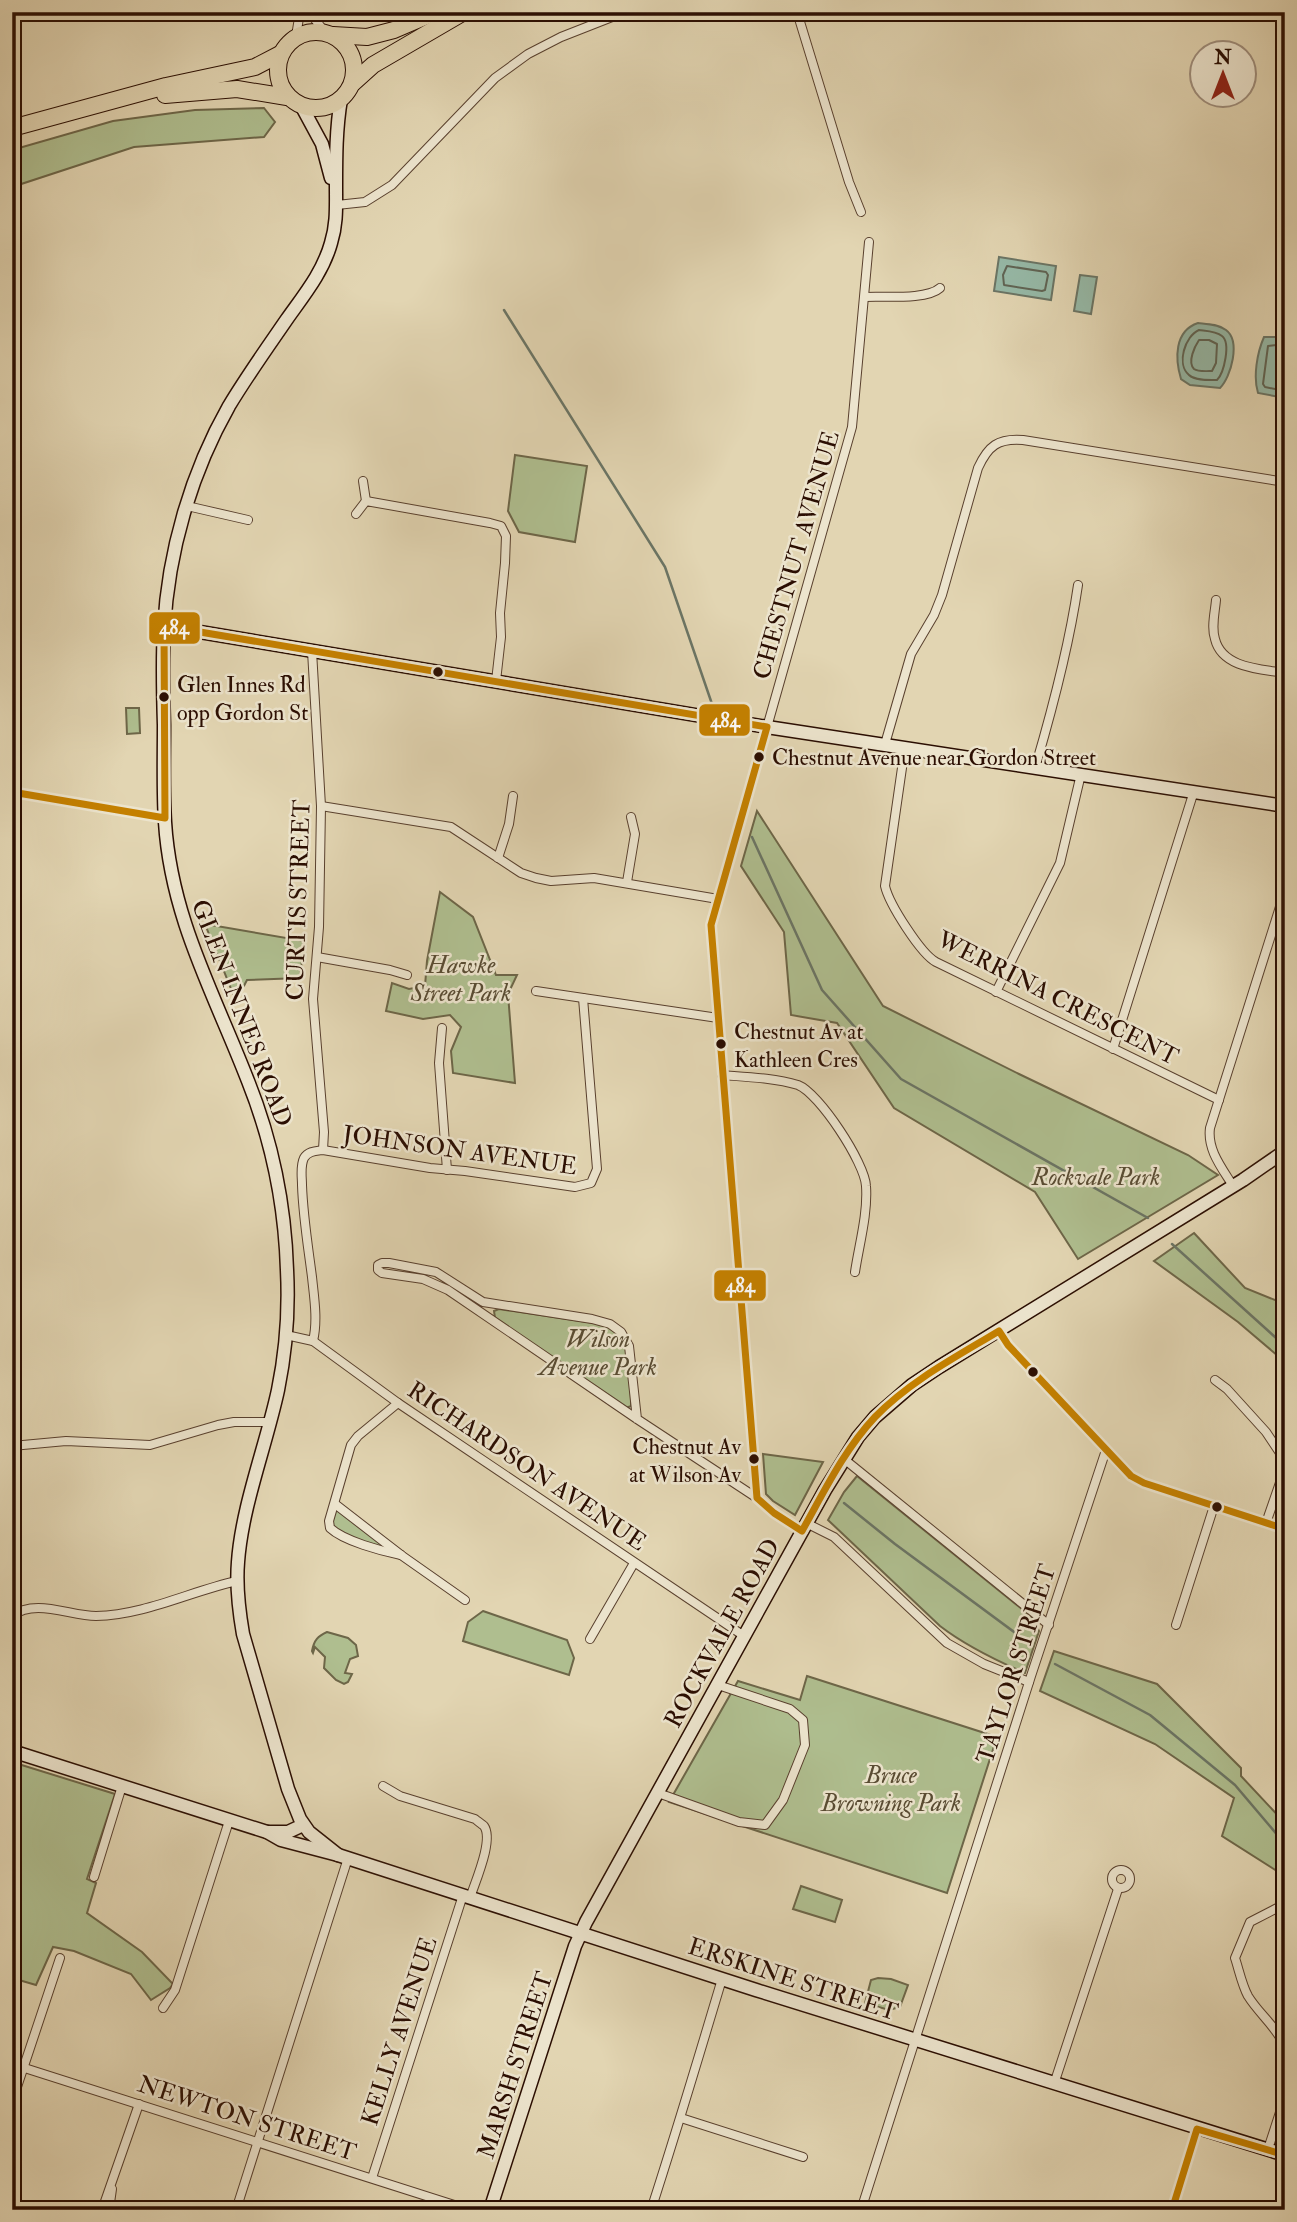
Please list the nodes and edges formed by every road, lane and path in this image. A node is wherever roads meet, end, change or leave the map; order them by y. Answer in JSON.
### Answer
{"nodes":[{"id":1,"x":28,"y":12,"type":"edge"},
{"id":2,"x":300,"y":12,"type":"edge"},
{"id":3,"x":309,"y":12,"type":"edge"},
{"id":4,"x":436,"y":12,"type":"edge"},
{"id":5,"x":464,"y":12,"type":"edge"},
{"id":6,"x":634,"y":12,"type":"edge"},
{"id":7,"x":797,"y":12,"type":"edge"},
{"id":8,"x":12,"y":17,"type":"edge"},
{"id":9,"x":329,"y":34,"type":"junction"},
{"id":10,"x":296,"y":36,"type":"junction"},
{"id":11,"x":280,"y":54,"type":"junction"},
{"id":12,"x":353,"y":83,"type":"junction"},
{"id":13,"x":287,"y":97,"type":"junction"},
{"id":14,"x":125,"y":98,"type":"junction"},
{"id":15,"x":341,"y":99,"type":"junction"},
{"id":16,"x":302,"y":107,"type":"junction"},
{"id":17,"x":12,"y":128,"type":"edge"},
{"id":18,"x":336,"y":200,"type":"junction"},
{"id":19,"x":861,"y":212,"type":"dead end"},
{"id":20,"x":869,"y":242,"type":"dead end"},
{"id":21,"x":940,"y":288,"type":"dead end"},
{"id":22,"x":865,"y":297,"type":"junction"},
{"id":23,"x":363,"y":481,"type":"dead end"},
{"id":24,"x":1285,"y":482,"type":"edge"},
{"id":25,"x":366,"y":501,"type":"junction"},
{"id":26,"x":187,"y":506,"type":"junction"},
{"id":27,"x":356,"y":514,"type":"dead end"},
{"id":28,"x":248,"y":520,"type":"dead end"},
{"id":29,"x":1078,"y":584,"type":"dead end"},
{"id":30,"x":1216,"y":600,"type":"dead end"},
{"id":31,"x":164,"y":626,"type":"junction"},
{"id":32,"x":312,"y":651,"type":"junction"},
{"id":33,"x":1285,"y":673,"type":"edge"},
{"id":34,"x":496,"y":681,"type":"junction"},
{"id":35,"x":767,"y":727,"type":"junction"},
{"id":36,"x":885,"y":744,"type":"junction"},
{"id":37,"x":905,"y":747,"type":"junction"},
{"id":38,"x":1035,"y":768,"type":"junction"},
{"id":39,"x":1081,"y":774,"type":"junction"},
{"id":40,"x":1194,"y":791,"type":"junction"},
{"id":41,"x":12,"y":792,"type":"edge"},
{"id":42,"x":513,"y":796,"type":"dead end"},
{"id":43,"x":321,"y":806,"type":"junction"},
{"id":44,"x":1285,"y":806,"type":"edge"},
{"id":45,"x":631,"y":817,"type":"dead end"},
{"id":46,"x":165,"y":818,"type":"junction"},
{"id":47,"x":498,"y":858,"type":"junction"},
{"id":48,"x":627,"y":882,"type":"junction"},
{"id":49,"x":1285,"y":891,"type":"edge"},
{"id":50,"x":718,"y":899,"type":"junction"},
{"id":51,"x":317,"y":957,"type":"junction"},
{"id":52,"x":407,"y":975,"type":"dead end"},
{"id":53,"x":536,"y":991,"type":"dead end"},
{"id":54,"x":996,"y":992,"type":"junction"},
{"id":55,"x":583,"y":998,"type":"junction"},
{"id":56,"x":718,"y":1018,"type":"junction"},
{"id":57,"x":442,"y":1028,"type":"dead end"},
{"id":58,"x":1113,"y":1049,"type":"junction"},
{"id":59,"x":722,"y":1076,"type":"junction"},
{"id":60,"x":1219,"y":1100,"type":"junction"},
{"id":61,"x":323,"y":1150,"type":"junction"},
{"id":62,"x":1285,"y":1151,"type":"edge"},
{"id":63,"x":447,"y":1170,"type":"junction"},
{"id":64,"x":1233,"y":1185,"type":"junction"},
{"id":65,"x":414,"y":1272,"type":"dead end"},
{"id":66,"x":855,"y":1272,"type":"dead end"},
{"id":67,"x":480,"y":1306,"type":"junction"},
{"id":68,"x":999,"y":1331,"type":"junction"},
{"id":69,"x":286,"y":1335,"type":"junction"},
{"id":70,"x":313,"y":1341,"type":"junction"},
{"id":71,"x":1215,"y":1380,"type":"dead end"},
{"id":72,"x":398,"y":1403,"type":"junction"},
{"id":73,"x":637,"y":1419,"type":"junction"},
{"id":74,"x":270,"y":1422,"type":"junction"},
{"id":75,"x":12,"y":1446,"type":"edge"},
{"id":76,"x":1106,"y":1450,"type":"junction"},
{"id":77,"x":844,"y":1459,"type":"junction"},
{"id":78,"x":757,"y":1498,"type":"junction"},
{"id":79,"x":335,"y":1504,"type":"junction"},
{"id":80,"x":1214,"y":1506,"type":"junction"},
{"id":81,"x":1266,"y":1523,"type":"junction"},
{"id":82,"x":804,"y":1527,"type":"junction"},
{"id":83,"x":1285,"y":1529,"type":"edge"},
{"id":84,"x":401,"y":1555,"type":"junction"},
{"id":85,"x":634,"y":1563,"type":"junction"},
{"id":86,"x":237,"y":1581,"type":"junction"},
{"id":87,"x":465,"y":1600,"type":"dead end"},
{"id":88,"x":12,"y":1616,"type":"edge"},
{"id":89,"x":1049,"y":1625,"type":"junction"},
{"id":90,"x":1176,"y":1625,"type":"dead end"},
{"id":91,"x":744,"y":1636,"type":"junction"},
{"id":92,"x":590,"y":1639,"type":"dead end"},
{"id":93,"x":1029,"y":1682,"type":"junction"},
{"id":94,"x":718,"y":1685,"type":"junction"},
{"id":95,"x":12,"y":1751,"type":"edge"},
{"id":96,"x":122,"y":1786,"type":"junction"},
{"id":97,"x":383,"y":1786,"type":"dead end"},
{"id":98,"x":658,"y":1793,"type":"junction"},
{"id":99,"x":229,"y":1821,"type":"junction"},
{"id":100,"x":306,"y":1829,"type":"junction"},
{"id":101,"x":267,"y":1832,"type":"junction"},
{"id":102,"x":289,"y":1843,"type":"junction"},
{"id":103,"x":343,"y":1857,"type":"junction"},
{"id":104,"x":94,"y":1877,"type":"dead end"},
{"id":105,"x":1118,"y":1889,"type":"dead end"},
{"id":106,"x":466,"y":1897,"type":"junction"},
{"id":107,"x":1281,"y":1906,"type":"dead end"},
{"id":108,"x":580,"y":1934,"type":"junction"},
{"id":109,"x":60,"y":1958,"type":"dead end"},
{"id":110,"x":722,"y":1979,"type":"junction"},
{"id":111,"x":163,"y":2008,"type":"dead end"},
{"id":112,"x":915,"y":2040,"type":"junction"},
{"id":113,"x":1285,"y":2047,"type":"edge"},
{"id":114,"x":12,"y":2064,"type":"edge"},
{"id":115,"x":23,"y":2067,"type":"junction"},
{"id":116,"x":1054,"y":2084,"type":"junction"},
{"id":117,"x":1285,"y":2097,"type":"edge"},
{"id":118,"x":12,"y":2102,"type":"edge"},
{"id":119,"x":139,"y":2104,"type":"junction"},
{"id":120,"x":681,"y":2118,"type":"junction"},
{"id":121,"x":1198,"y":2129,"type":"junction"},
{"id":122,"x":257,"y":2141,"type":"junction"},
{"id":123,"x":1268,"y":2149,"type":"junction"},
{"id":124,"x":1285,"y":2155,"type":"edge"},
{"id":125,"x":803,"y":2157,"type":"dead end"},
{"id":126,"x":372,"y":2178,"type":"junction"},
{"id":127,"x":113,"y":2182,"type":"junction"},
{"id":128,"x":102,"y":2210,"type":"edge"},
{"id":129,"x":109,"y":2210,"type":"edge"},
{"id":130,"x":236,"y":2210,"type":"edge"},
{"id":131,"x":470,"y":2210,"type":"edge"},
{"id":132,"x":491,"y":2210,"type":"edge"},
{"id":133,"x":651,"y":2210,"type":"edge"},
{"id":134,"x":860,"y":2210,"type":"edge"},
{"id":135,"x":1172,"y":2210,"type":"edge"}],
"edges":[{"from":1,"to":8,"type":"street"},
{"from":2,"to":10,"type":"street"},
{"from":3,"to":9,"type":"street"},
{"from":4,"to":9,"type":"highway"},
{"from":5,"to":12,"type":"highway"},
{"from":6,"to":18,"type":"street"},
{"from":7,"to":19,"type":"street"},
{"from":9,"to":10,"type":"highway"},
{"from":9,"to":12,"type":"highway"},
{"from":10,"to":11,"type":"highway"},
{"from":11,"to":13,"type":"highway"},
{"from":11,"to":14,"type":"highway"},
{"from":12,"to":15,"type":"highway"},
{"from":13,"to":14,"type":"highway"},
{"from":13,"to":16,"type":"highway"},
{"from":14,"to":17,"type":"highway"},
{"from":15,"to":16,"type":"highway"},
{"from":15,"to":18,"type":"street","name":"GLEN INNES ROAD"},
{"from":16,"to":18,"type":"street","name":"GLEN INNES ROAD"},
{"from":18,"to":26,"type":"street","name":"GLEN INNES ROAD"},
{"from":20,"to":22,"type":"street","name":"CHESTNUT AVENUE"},
{"from":21,"to":22,"type":"street"},
{"from":22,"to":35,"type":"street","name":"CHESTNUT AVENUE"},
{"from":23,"to":25,"type":"street"},
{"from":24,"to":36,"type":"street"},
{"from":25,"to":27,"type":"street"},
{"from":25,"to":34,"type":"street"},
{"from":26,"to":28,"type":"street"},
{"from":26,"to":31,"type":"street","name":"GLEN INNES ROAD"},
{"from":29,"to":38,"type":"street"},
{"from":30,"to":33,"type":"street"},
{"from":31,"to":32,"type":"street"},
{"from":31,"to":46,"type":"street","name":"GLEN INNES ROAD"},
{"from":32,"to":34,"type":"street"},
{"from":32,"to":43,"type":"street","name":"CURTIS STREET"},
{"from":34,"to":35,"type":"street"},
{"from":35,"to":36,"type":"street"},
{"from":35,"to":50,"type":"street","name":"CHESTNUT AVENUE"},
{"from":36,"to":37,"type":"street"},
{"from":37,"to":38,"type":"street"},
{"from":37,"to":54,"type":"street","name":"WERRINA CRESCENT"},
{"from":38,"to":39,"type":"street"},
{"from":39,"to":40,"type":"street"},
{"from":39,"to":54,"type":"street"},
{"from":40,"to":44,"type":"street"},
{"from":40,"to":58,"type":"street"},
{"from":41,"to":46,"type":"street"},
{"from":42,"to":47,"type":"street"},
{"from":43,"to":47,"type":"street"},
{"from":43,"to":51,"type":"street","name":"CURTIS STREET"},
{"from":45,"to":48,"type":"street"},
{"from":46,"to":69,"type":"street","name":"GLEN INNES ROAD"},
{"from":47,"to":48,"type":"street"},
{"from":48,"to":50,"type":"street"},
{"from":49,"to":60,"type":"street"},
{"from":50,"to":56,"type":"street","name":"CHESTNUT AVENUE"},
{"from":51,"to":52,"type":"street"},
{"from":51,"to":61,"type":"street","name":"CURTIS STREET"},
{"from":53,"to":55,"type":"street"},
{"from":54,"to":58,"type":"street","name":"WERRINA CRESCENT"},
{"from":55,"to":56,"type":"street"},
{"from":55,"to":63,"type":"street","name":"JOHNSON AVENUE"},
{"from":56,"to":59,"type":"street","name":"CHESTNUT AVENUE"},
{"from":57,"to":63,"type":"street"},
{"from":58,"to":60,"type":"street","name":"WERRINA CRESCENT"},
{"from":59,"to":66,"type":"street"},
{"from":59,"to":78,"type":"street","name":"CHESTNUT AVENUE"},
{"from":60,"to":64,"type":"street"},
{"from":61,"to":63,"type":"street","name":"JOHNSON AVENUE"},
{"from":61,"to":70,"type":"street"},
{"from":62,"to":64,"type":"street","name":"ROCKVALE ROAD"},
{"from":64,"to":68,"type":"street","name":"ROCKVALE ROAD"},
{"from":65,"to":67,"type":"street"},
{"from":67,"to":73,"type":"street"},
{"from":67,"to":73,"type":"street"},
{"from":68,"to":76,"type":"street"},
{"from":68,"to":77,"type":"street","name":"ROCKVALE ROAD"},
{"from":69,"to":70,"type":"street","name":"RICHARDSON AVENUE"},
{"from":69,"to":74,"type":"street","name":"GLEN INNES ROAD"},
{"from":70,"to":72,"type":"street","name":"RICHARDSON AVENUE"},
{"from":71,"to":81,"type":"street"},
{"from":72,"to":79,"type":"street"},
{"from":72,"to":85,"type":"street","name":"RICHARDSON AVENUE"},
{"from":73,"to":78,"type":"street"},
{"from":74,"to":75,"type":"street"},
{"from":74,"to":86,"type":"street","name":"GLEN INNES ROAD"},
{"from":76,"to":80,"type":"street"},
{"from":76,"to":89,"type":"street","name":"TAYLOR STREET"},
{"from":77,"to":82,"type":"street","name":"ROCKVALE ROAD"},
{"from":77,"to":89,"type":"street"},
{"from":78,"to":82,"type":"street"},
{"from":79,"to":84,"type":"street"},
{"from":79,"to":84,"type":"street"},
{"from":80,"to":81,"type":"street"},
{"from":80,"to":90,"type":"street"},
{"from":81,"to":83,"type":"street"},
{"from":82,"to":91,"type":"street","name":"ROCKVALE ROAD"},
{"from":82,"to":93,"type":"street"},
{"from":84,"to":87,"type":"street"},
{"from":85,"to":91,"type":"street","name":"RICHARDSON AVENUE"},
{"from":85,"to":92,"type":"street"},
{"from":86,"to":88,"type":"street"},
{"from":86,"to":100,"type":"street","name":"GLEN INNES ROAD"},
{"from":89,"to":93,"type":"street","name":"TAYLOR STREET"},
{"from":91,"to":94,"type":"street","name":"ROCKVALE ROAD"},
{"from":93,"to":112,"type":"street","name":"TAYLOR STREET"},
{"from":94,"to":98,"type":"street","name":"ROCKVALE ROAD"},
{"from":94,"to":98,"type":"street"},
{"from":95,"to":96,"type":"street","name":"ERSKINE STREET"},
{"from":96,"to":99,"type":"street","name":"ERSKINE STREET"},
{"from":96,"to":104,"type":"street"},
{"from":97,"to":106,"type":"street","name":"KELLY AVENUE"},
{"from":98,"to":108,"type":"street","name":"ROCKVALE ROAD"},
{"from":99,"to":101,"type":"street","name":"ERSKINE STREET"},
{"from":99,"to":111,"type":"street"},
{"from":100,"to":101,"type":"street","name":"ERSKINE STREET"},
{"from":100,"to":102,"type":"street"},
{"from":100,"to":103,"type":"street","name":"GLEN INNES ROAD"},
{"from":101,"to":102,"type":"street","name":"ERSKINE STREET"},
{"from":102,"to":103,"type":"street","name":"ERSKINE STREET"},
{"from":103,"to":106,"type":"street","name":"ERSKINE STREET"},
{"from":103,"to":122,"type":"street"},
{"from":105,"to":116,"type":"street"},
{"from":106,"to":108,"type":"street","name":"ERSKINE STREET"},
{"from":106,"to":126,"type":"street","name":"KELLY AVENUE"},
{"from":107,"to":113,"type":"street"},
{"from":108,"to":110,"type":"street","name":"ERSKINE STREET"},
{"from":108,"to":132,"type":"street","name":"MARSH STREET"},
{"from":109,"to":115,"type":"street"},
{"from":110,"to":112,"type":"street","name":"ERSKINE STREET"},
{"from":110,"to":120,"type":"street"},
{"from":112,"to":116,"type":"street","name":"ERSKINE STREET"},
{"from":112,"to":134,"type":"street","name":"TAYLOR STREET"},
{"from":114,"to":115,"type":"street","name":"NEWTON STREET"},
{"from":115,"to":118,"type":"street"},
{"from":115,"to":119,"type":"street","name":"NEWTON STREET"},
{"from":116,"to":121,"type":"street","name":"ERSKINE STREET"},
{"from":117,"to":123,"type":"street"},
{"from":119,"to":122,"type":"street","name":"NEWTON STREET"},
{"from":119,"to":127,"type":"street"},
{"from":120,"to":125,"type":"street"},
{"from":120,"to":133,"type":"street"},
{"from":121,"to":123,"type":"street","name":"ERSKINE STREET"},
{"from":121,"to":135,"type":"street"},
{"from":122,"to":126,"type":"street","name":"NEWTON STREET"},
{"from":122,"to":130,"type":"street"},
{"from":123,"to":124,"type":"street","name":"ERSKINE STREET"},
{"from":126,"to":131,"type":"street","name":"NEWTON STREET"},
{"from":127,"to":128,"type":"street"},
{"from":127,"to":129,"type":"street"}]}
